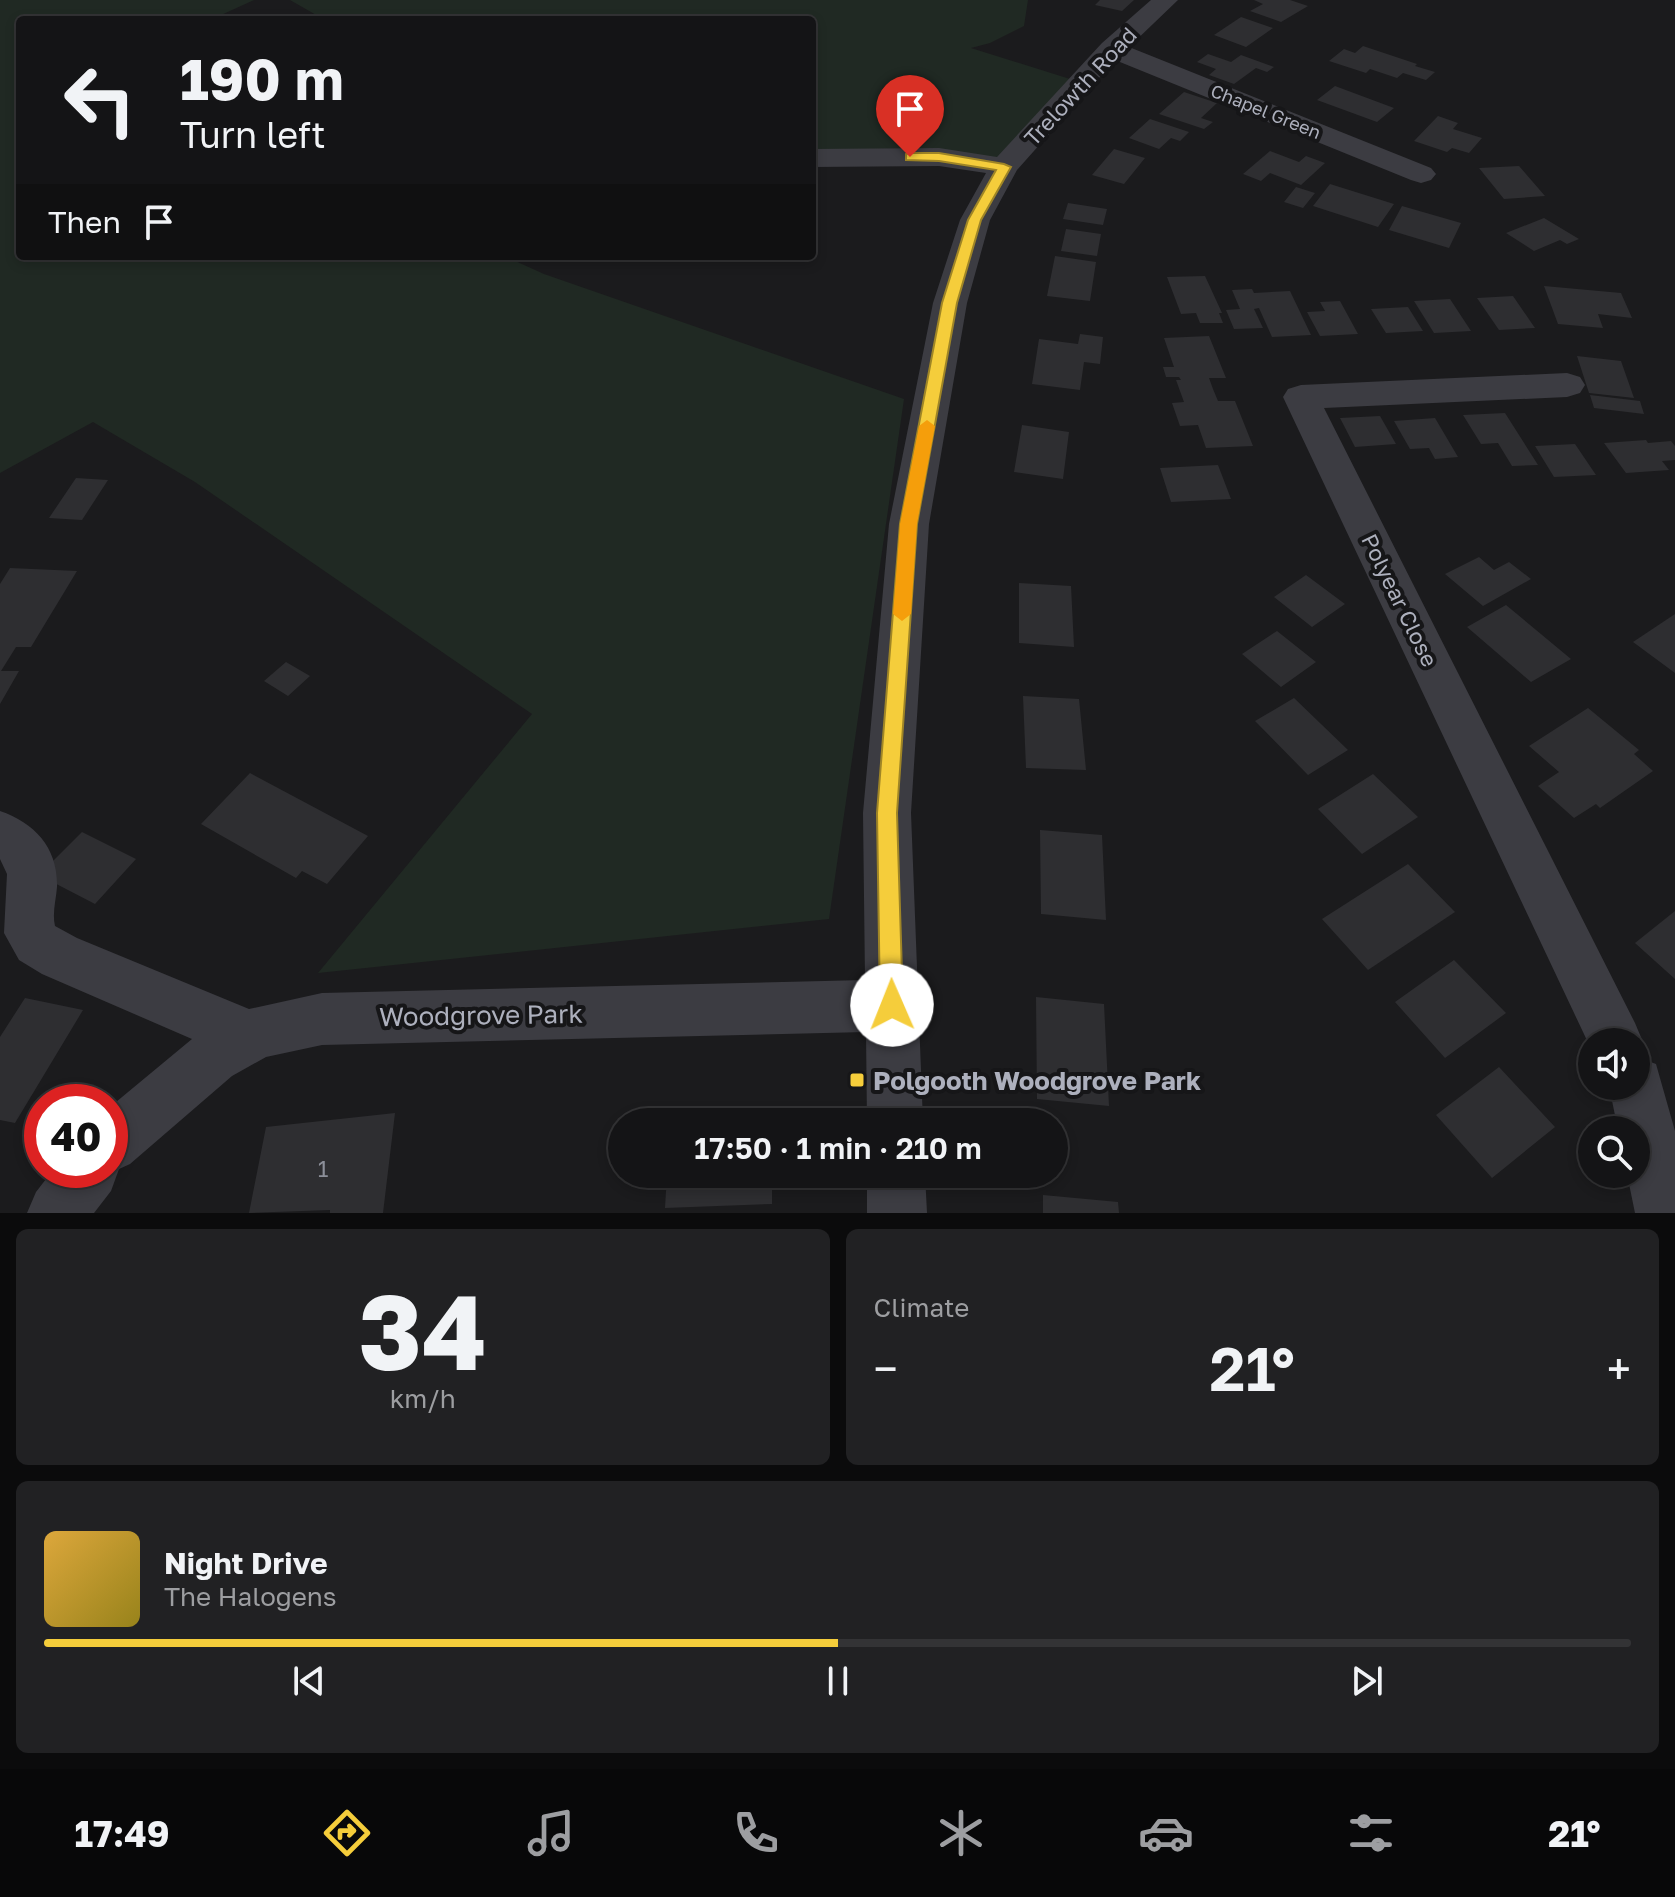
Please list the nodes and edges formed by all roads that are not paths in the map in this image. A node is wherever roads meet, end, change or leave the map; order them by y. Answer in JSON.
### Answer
{"nodes":[{"id":1,"x":1166,"y":0,"type":"edge"},
{"id":2,"x":1111,"y":49,"type":"junction"},
{"id":3,"x":816,"y":158,"type":"edge"},
{"id":4,"x":1004,"y":167,"type":"junction"},
{"id":5,"x":1421,"y":174,"type":"dead end"},
{"id":6,"x":1567,"y":385,"type":"dead end"},
{"id":7,"x":0,"y":832,"type":"edge"},
{"id":8,"x":892,"y":1005,"type":"junction"},
{"id":9,"x":1616,"y":1028,"type":"edge"},
{"id":10,"x":250,"y":1036,"type":"junction"},
{"id":11,"x":1645,"y":1100,"type":"edge"},
{"id":12,"x":895,"y":1108,"type":"edge"},
{"id":13,"x":128,"y":1129,"type":"edge"},
{"id":14,"x":76,"y":1188,"type":"edge"},
{"id":15,"x":896,"y":1188,"type":"edge"},
{"id":16,"x":57,"y":1213,"type":"edge"},
{"id":17,"x":897,"y":1213,"type":"edge"},
{"id":18,"x":1665,"y":1213,"type":"edge"}],
"edges":[{"from":1,"to":2,"type":"street","name":"Trelowth Road"},
{"from":2,"to":4,"type":"street","name":"Trelowth Road"},
{"from":2,"to":5,"type":"street","name":"Chapel Green"},
{"from":3,"to":4,"type":"street"},
{"from":4,"to":8,"type":"street","name":"Trelowth Road"},
{"from":6,"to":9,"type":"street","name":"Polyear Close"},
{"from":7,"to":10,"type":"street"},
{"from":8,"to":10,"type":"street","name":"Woodgrove Park"},
{"from":8,"to":12,"type":"street","name":"Trelowth Road"},
{"from":10,"to":13,"type":"street","name":"Woodgrove Park"},
{"from":11,"to":18,"type":"street","name":"Polyear Close"},
{"from":14,"to":16,"type":"street"},
{"from":15,"to":17,"type":"street"}]}
